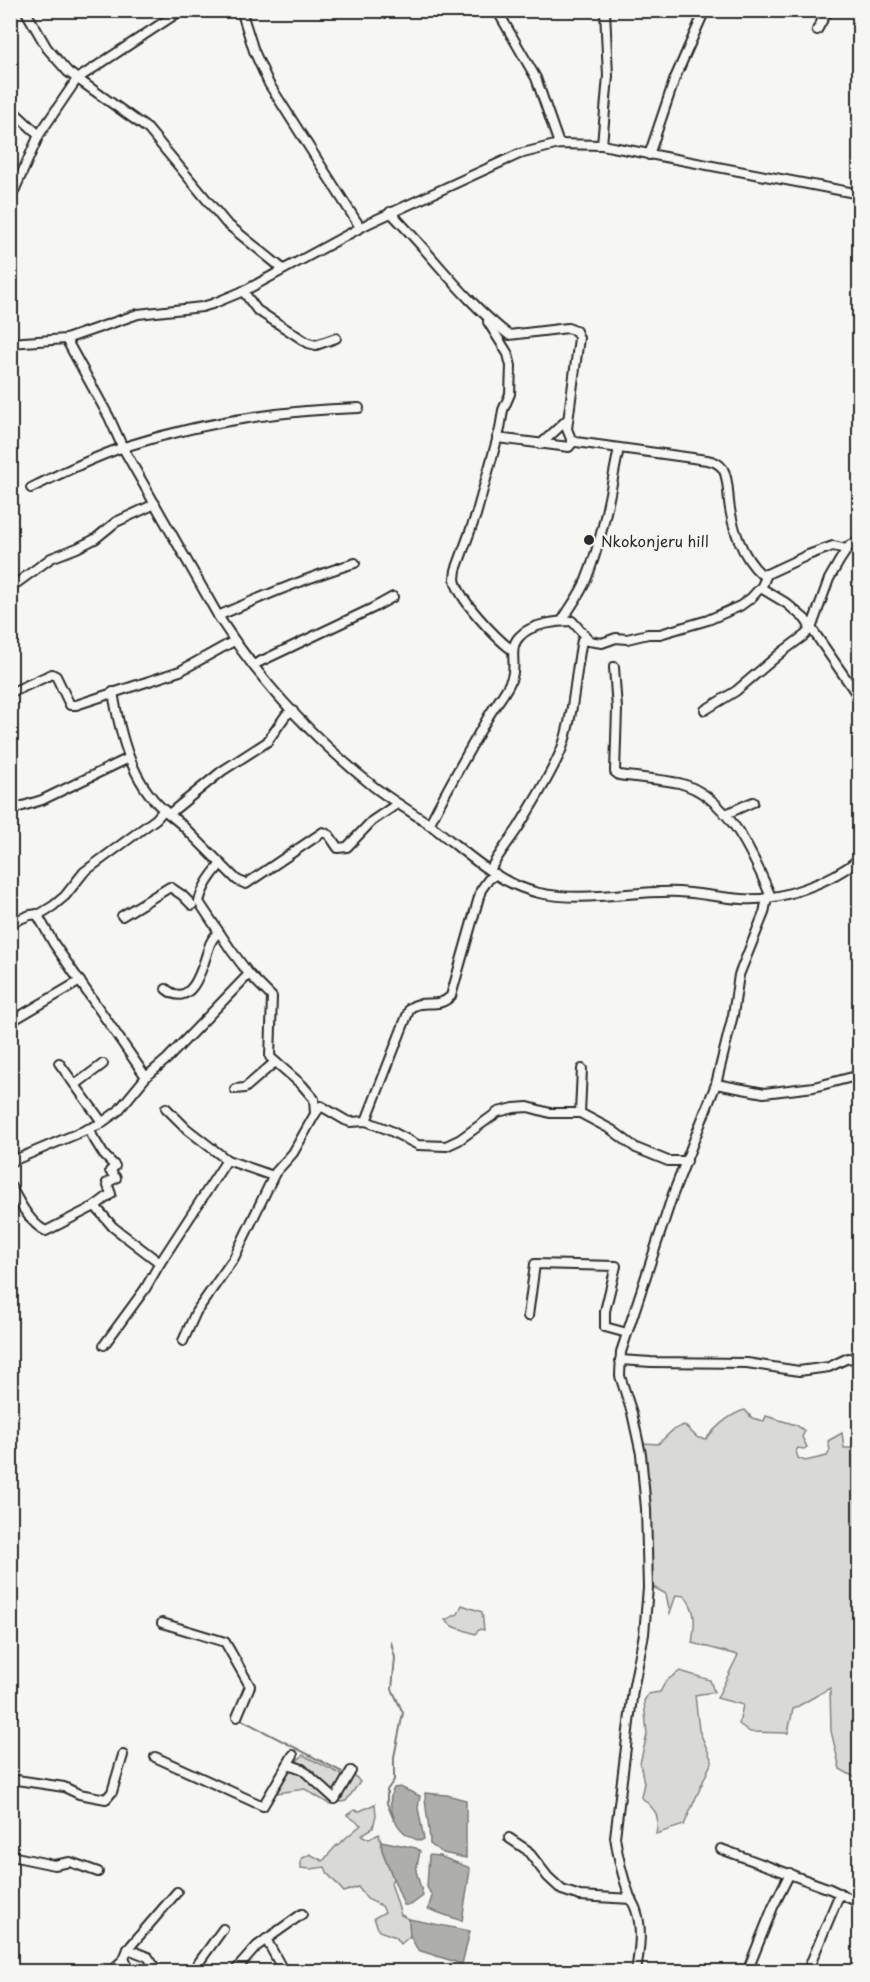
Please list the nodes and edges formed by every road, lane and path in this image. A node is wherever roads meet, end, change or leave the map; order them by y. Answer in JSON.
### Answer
{"nodes":[{"id":1,"x":25,"y":10,"type":"edge"},
{"id":2,"x":182,"y":10,"type":"edge"},
{"id":3,"x":241,"y":10,"type":"edge"},
{"id":4,"x":497,"y":10,"type":"edge"},
{"id":5,"x":605,"y":10,"type":"edge"},
{"id":6,"x":705,"y":10,"type":"edge"},
{"id":7,"x":828,"y":10,"type":"edge"},
{"id":8,"x":817,"y":30,"type":"dead end"},
{"id":9,"x":77,"y":79,"type":"junction"},
{"id":10,"x":10,"y":108,"type":"edge"},
{"id":11,"x":39,"y":135,"type":"junction"},
{"id":12,"x":559,"y":144,"type":"junction"},
{"id":13,"x":602,"y":146,"type":"junction"},
{"id":14,"x":649,"y":155,"type":"junction"},
{"id":15,"x":860,"y":194,"type":"edge"},
{"id":16,"x":10,"y":200,"type":"edge"},
{"id":17,"x":390,"y":212,"type":"junction"},
{"id":18,"x":360,"y":227,"type":"junction"},
{"id":19,"x":283,"y":269,"type":"junction"},
{"id":20,"x":243,"y":291,"type":"junction"},
{"id":21,"x":484,"y":315,"type":"junction"},
{"id":22,"x":336,"y":338,"type":"dead end"},
{"id":23,"x":66,"y":339,"type":"junction"},
{"id":24,"x":10,"y":343,"type":"edge"},
{"id":25,"x":359,"y":408,"type":"dead end"},
{"id":26,"x":568,"y":419,"type":"junction"},
{"id":27,"x":497,"y":438,"type":"junction"},
{"id":28,"x":574,"y":441,"type":"junction"},
{"id":29,"x":541,"y":444,"type":"junction"},
{"id":30,"x":123,"y":448,"type":"junction"},
{"id":31,"x":619,"y":448,"type":"junction"},
{"id":32,"x":31,"y":488,"type":"dead end"},
{"id":33,"x":155,"y":504,"type":"junction"},
{"id":34,"x":860,"y":540,"type":"edge"},
{"id":35,"x":846,"y":549,"type":"junction"},
{"id":36,"x":355,"y":563,"type":"dead end"},
{"id":37,"x":767,"y":574,"type":"junction"},
{"id":38,"x":10,"y":588,"type":"edge"},
{"id":39,"x":761,"y":588,"type":"junction"},
{"id":40,"x":393,"y":597,"type":"dead end"},
{"id":41,"x":218,"y":616,"type":"junction"},
{"id":42,"x":562,"y":621,"type":"junction"},
{"id":43,"x":812,"y":626,"type":"junction"},
{"id":44,"x":234,"y":641,"type":"junction"},
{"id":45,"x":590,"y":641,"type":"junction"},
{"id":46,"x":512,"y":650,"type":"junction"},
{"id":47,"x":253,"y":664,"type":"junction"},
{"id":48,"x":614,"y":668,"type":"dead end"},
{"id":49,"x":113,"y":692,"type":"junction"},
{"id":50,"x":10,"y":693,"type":"edge"},
{"id":51,"x":860,"y":699,"type":"edge"},
{"id":52,"x":705,"y":710,"type":"dead end"},
{"id":53,"x":293,"y":711,"type":"junction"},
{"id":54,"x":129,"y":758,"type":"junction"},
{"id":55,"x":753,"y":802,"type":"dead end"},
{"id":56,"x":397,"y":804,"type":"junction"},
{"id":57,"x":10,"y":810,"type":"edge"},
{"id":58,"x":166,"y":812,"type":"junction"},
{"id":59,"x":726,"y":814,"type":"junction"},
{"id":60,"x":429,"y":825,"type":"junction"},
{"id":61,"x":860,"y":858,"type":"edge"},
{"id":62,"x":221,"y":864,"type":"junction"},
{"id":63,"x":493,"y":872,"type":"junction"},
{"id":64,"x":769,"y":897,"type":"junction"},
{"id":65,"x":192,"y":905,"type":"dead end"},
{"id":66,"x":37,"y":914,"type":"junction"},
{"id":67,"x":122,"y":916,"type":"dead end"},
{"id":68,"x":10,"y":923,"type":"edge"},
{"id":69,"x":218,"y":932,"type":"junction"},
{"id":70,"x":249,"y":974,"type":"junction"},
{"id":71,"x":80,"y":981,"type":"junction"},
{"id":72,"x":166,"y":989,"type":"dead end"},
{"id":73,"x":10,"y":1022,"type":"edge"},
{"id":74,"x":275,"y":1062,"type":"junction"},
{"id":75,"x":58,"y":1063,"type":"dead end"},
{"id":76,"x":103,"y":1064,"type":"dead end"},
{"id":77,"x":582,"y":1069,"type":"dead end"},
{"id":78,"x":860,"y":1075,"type":"edge"},
{"id":79,"x":146,"y":1077,"type":"junction"},
{"id":80,"x":716,"y":1084,"type":"junction"},
{"id":81,"x":75,"y":1085,"type":"junction"},
{"id":82,"x":235,"y":1089,"type":"dead end"},
{"id":83,"x":166,"y":1108,"type":"dead end"},
{"id":84,"x":580,"y":1113,"type":"junction"},
{"id":85,"x":315,"y":1114,"type":"junction"},
{"id":86,"x":366,"y":1121,"type":"junction"},
{"id":87,"x":102,"y":1122,"type":"junction"},
{"id":88,"x":88,"y":1129,"type":"junction"},
{"id":89,"x":227,"y":1160,"type":"junction"},
{"id":90,"x":687,"y":1161,"type":"junction"},
{"id":91,"x":10,"y":1162,"type":"edge"},
{"id":92,"x":273,"y":1176,"type":"junction"},
{"id":93,"x":10,"y":1185,"type":"edge"},
{"id":94,"x":95,"y":1206,"type":"junction"},
{"id":95,"x":160,"y":1263,"type":"junction"},
{"id":96,"x":528,"y":1316,"type":"dead end"},
{"id":97,"x":627,"y":1334,"type":"junction"},
{"id":98,"x":183,"y":1341,"type":"dead end"},
{"id":99,"x":104,"y":1345,"type":"dead end"},
{"id":100,"x":620,"y":1360,"type":"junction"},
{"id":101,"x":860,"y":1360,"type":"edge"},
{"id":102,"x":162,"y":1623,"type":"dead end"},
{"id":103,"x":237,"y":1717,"type":"dead end"},
{"id":104,"x":123,"y":1755,"type":"dead end"},
{"id":105,"x":293,"y":1755,"type":"dead end"},
{"id":106,"x":155,"y":1757,"type":"dead end"},
{"id":107,"x":288,"y":1764,"type":"junction"},
{"id":108,"x":351,"y":1771,"type":"dead end"},
{"id":109,"x":10,"y":1779,"type":"edge"},
{"id":110,"x":509,"y":1838,"type":"dead end"},
{"id":111,"x":721,"y":1849,"type":"dead end"},
{"id":112,"x":10,"y":1855,"type":"edge"},
{"id":113,"x":98,"y":1872,"type":"dead end"},
{"id":114,"x":790,"y":1873,"type":"junction"},
{"id":115,"x":177,"y":1892,"type":"dead end"},
{"id":116,"x":840,"y":1893,"type":"junction"},
{"id":117,"x":630,"y":1899,"type":"junction"},
{"id":118,"x":860,"y":1904,"type":"edge"},
{"id":119,"x":302,"y":1914,"type":"dead end"},
{"id":120,"x":222,"y":1929,"type":"dead end"},
{"id":121,"x":267,"y":1939,"type":"junction"},
{"id":122,"x":128,"y":1949,"type":"junction"},
{"id":123,"x":124,"y":1959,"type":"junction"},
{"id":124,"x":110,"y":1971,"type":"edge"},
{"id":125,"x":131,"y":1971,"type":"edge"},
{"id":126,"x":158,"y":1971,"type":"edge"},
{"id":127,"x":192,"y":1971,"type":"edge"},
{"id":128,"x":234,"y":1971,"type":"edge"},
{"id":129,"x":284,"y":1971,"type":"edge"},
{"id":130,"x":636,"y":1971,"type":"edge"},
{"id":131,"x":747,"y":1971,"type":"edge"},
{"id":132,"x":807,"y":1971,"type":"edge"}],
"edges":[{"from":1,"to":9,"type":"street"},
{"from":2,"to":9,"type":"street"},
{"from":3,"to":18,"type":"street"},
{"from":4,"to":12,"type":"street"},
{"from":5,"to":13,"type":"street"},
{"from":6,"to":14,"type":"street"},
{"from":7,"to":8,"type":"street"},
{"from":9,"to":11,"type":"street"},
{"from":9,"to":19,"type":"street"},
{"from":10,"to":11,"type":"street"},
{"from":11,"to":16,"type":"street"},
{"from":12,"to":13,"type":"street"},
{"from":12,"to":17,"type":"street"},
{"from":13,"to":14,"type":"street"},
{"from":14,"to":15,"type":"street"},
{"from":17,"to":18,"type":"street"},
{"from":17,"to":21,"type":"street"},
{"from":18,"to":19,"type":"street"},
{"from":19,"to":20,"type":"street"},
{"from":20,"to":22,"type":"street"},
{"from":20,"to":23,"type":"street"},
{"from":21,"to":26,"type":"street"},
{"from":21,"to":27,"type":"street"},
{"from":23,"to":24,"type":"street"},
{"from":23,"to":30,"type":"street"},
{"from":25,"to":30,"type":"street"},
{"from":26,"to":28,"type":"street"},
{"from":26,"to":29,"type":"street"},
{"from":27,"to":29,"type":"street"},
{"from":27,"to":46,"type":"street"},
{"from":28,"to":29,"type":"street"},
{"from":28,"to":31,"type":"street"},
{"from":30,"to":32,"type":"street"},
{"from":30,"to":33,"type":"street"},
{"from":31,"to":37,"type":"street"},
{"from":31,"to":42,"type":"street"},
{"from":33,"to":38,"type":"street"},
{"from":33,"to":41,"type":"street"},
{"from":34,"to":35,"type":"street"},
{"from":35,"to":37,"type":"street"},
{"from":35,"to":43,"type":"street"},
{"from":36,"to":41,"type":"street"},
{"from":37,"to":39,"type":"street"},
{"from":39,"to":43,"type":"street"},
{"from":39,"to":45,"type":"street"},
{"from":40,"to":47,"type":"street"},
{"from":41,"to":44,"type":"street"},
{"from":42,"to":45,"type":"street"},
{"from":42,"to":46,"type":"street"},
{"from":43,"to":51,"type":"street"},
{"from":43,"to":52,"type":"street"},
{"from":44,"to":47,"type":"street"},
{"from":44,"to":49,"type":"street"},
{"from":45,"to":63,"type":"street"},
{"from":46,"to":60,"type":"street"},
{"from":47,"to":53,"type":"street"},
{"from":48,"to":59,"type":"street"},
{"from":49,"to":50,"type":"street"},
{"from":49,"to":54,"type":"street"},
{"from":53,"to":56,"type":"street"},
{"from":53,"to":58,"type":"street"},
{"from":54,"to":57,"type":"street"},
{"from":54,"to":58,"type":"street"},
{"from":55,"to":59,"type":"street"},
{"from":56,"to":60,"type":"street"},
{"from":56,"to":62,"type":"street"},
{"from":58,"to":62,"type":"street"},
{"from":58,"to":66,"type":"street"},
{"from":59,"to":64,"type":"street"},
{"from":60,"to":63,"type":"street"},
{"from":61,"to":64,"type":"street"},
{"from":62,"to":69,"type":"street"},
{"from":63,"to":64,"type":"street"},
{"from":63,"to":86,"type":"street"},
{"from":64,"to":80,"type":"street"},
{"from":65,"to":67,"type":"street"},
{"from":66,"to":68,"type":"street"},
{"from":66,"to":71,"type":"street"},
{"from":69,"to":70,"type":"street"},
{"from":69,"to":72,"type":"street"},
{"from":70,"to":74,"type":"street"},
{"from":70,"to":79,"type":"street"},
{"from":71,"to":73,"type":"street"},
{"from":71,"to":79,"type":"street"},
{"from":74,"to":82,"type":"street"},
{"from":74,"to":85,"type":"street"},
{"from":75,"to":81,"type":"street"},
{"from":76,"to":81,"type":"street"},
{"from":77,"to":84,"type":"street"},
{"from":78,"to":80,"type":"street"},
{"from":79,"to":87,"type":"street"},
{"from":80,"to":90,"type":"street"},
{"from":81,"to":87,"type":"street"},
{"from":83,"to":89,"type":"street"},
{"from":84,"to":86,"type":"street"},
{"from":84,"to":90,"type":"street"},
{"from":85,"to":86,"type":"street"},
{"from":85,"to":92,"type":"street"},
{"from":87,"to":88,"type":"street"},
{"from":88,"to":91,"type":"street"},
{"from":88,"to":94,"type":"street"},
{"from":89,"to":92,"type":"street"},
{"from":89,"to":95,"type":"street"},
{"from":90,"to":97,"type":"street"},
{"from":92,"to":98,"type":"street"},
{"from":93,"to":94,"type":"street"},
{"from":94,"to":95,"type":"street"},
{"from":95,"to":99,"type":"street"},
{"from":96,"to":97,"type":"street"},
{"from":97,"to":100,"type":"street"},
{"from":100,"to":101,"type":"street"},
{"from":100,"to":117,"type":"street"},
{"from":102,"to":103,"type":"street"},
{"from":104,"to":109,"type":"street"},
{"from":105,"to":107,"type":"street"},
{"from":106,"to":107,"type":"street"},
{"from":107,"to":108,"type":"street"},
{"from":110,"to":117,"type":"street"},
{"from":111,"to":114,"type":"street"},
{"from":112,"to":113,"type":"street"},
{"from":114,"to":116,"type":"street"},
{"from":114,"to":131,"type":"street"},
{"from":115,"to":122,"type":"street"},
{"from":116,"to":118,"type":"street"},
{"from":116,"to":132,"type":"street"},
{"from":117,"to":130,"type":"street"},
{"from":119,"to":121,"type":"street"},
{"from":120,"to":127,"type":"street"},
{"from":121,"to":128,"type":"street"},
{"from":121,"to":129,"type":"street"},
{"from":122,"to":123,"type":"street"},
{"from":122,"to":126,"type":"street"},
{"from":123,"to":124,"type":"street"},
{"from":123,"to":125,"type":"street"}]}
